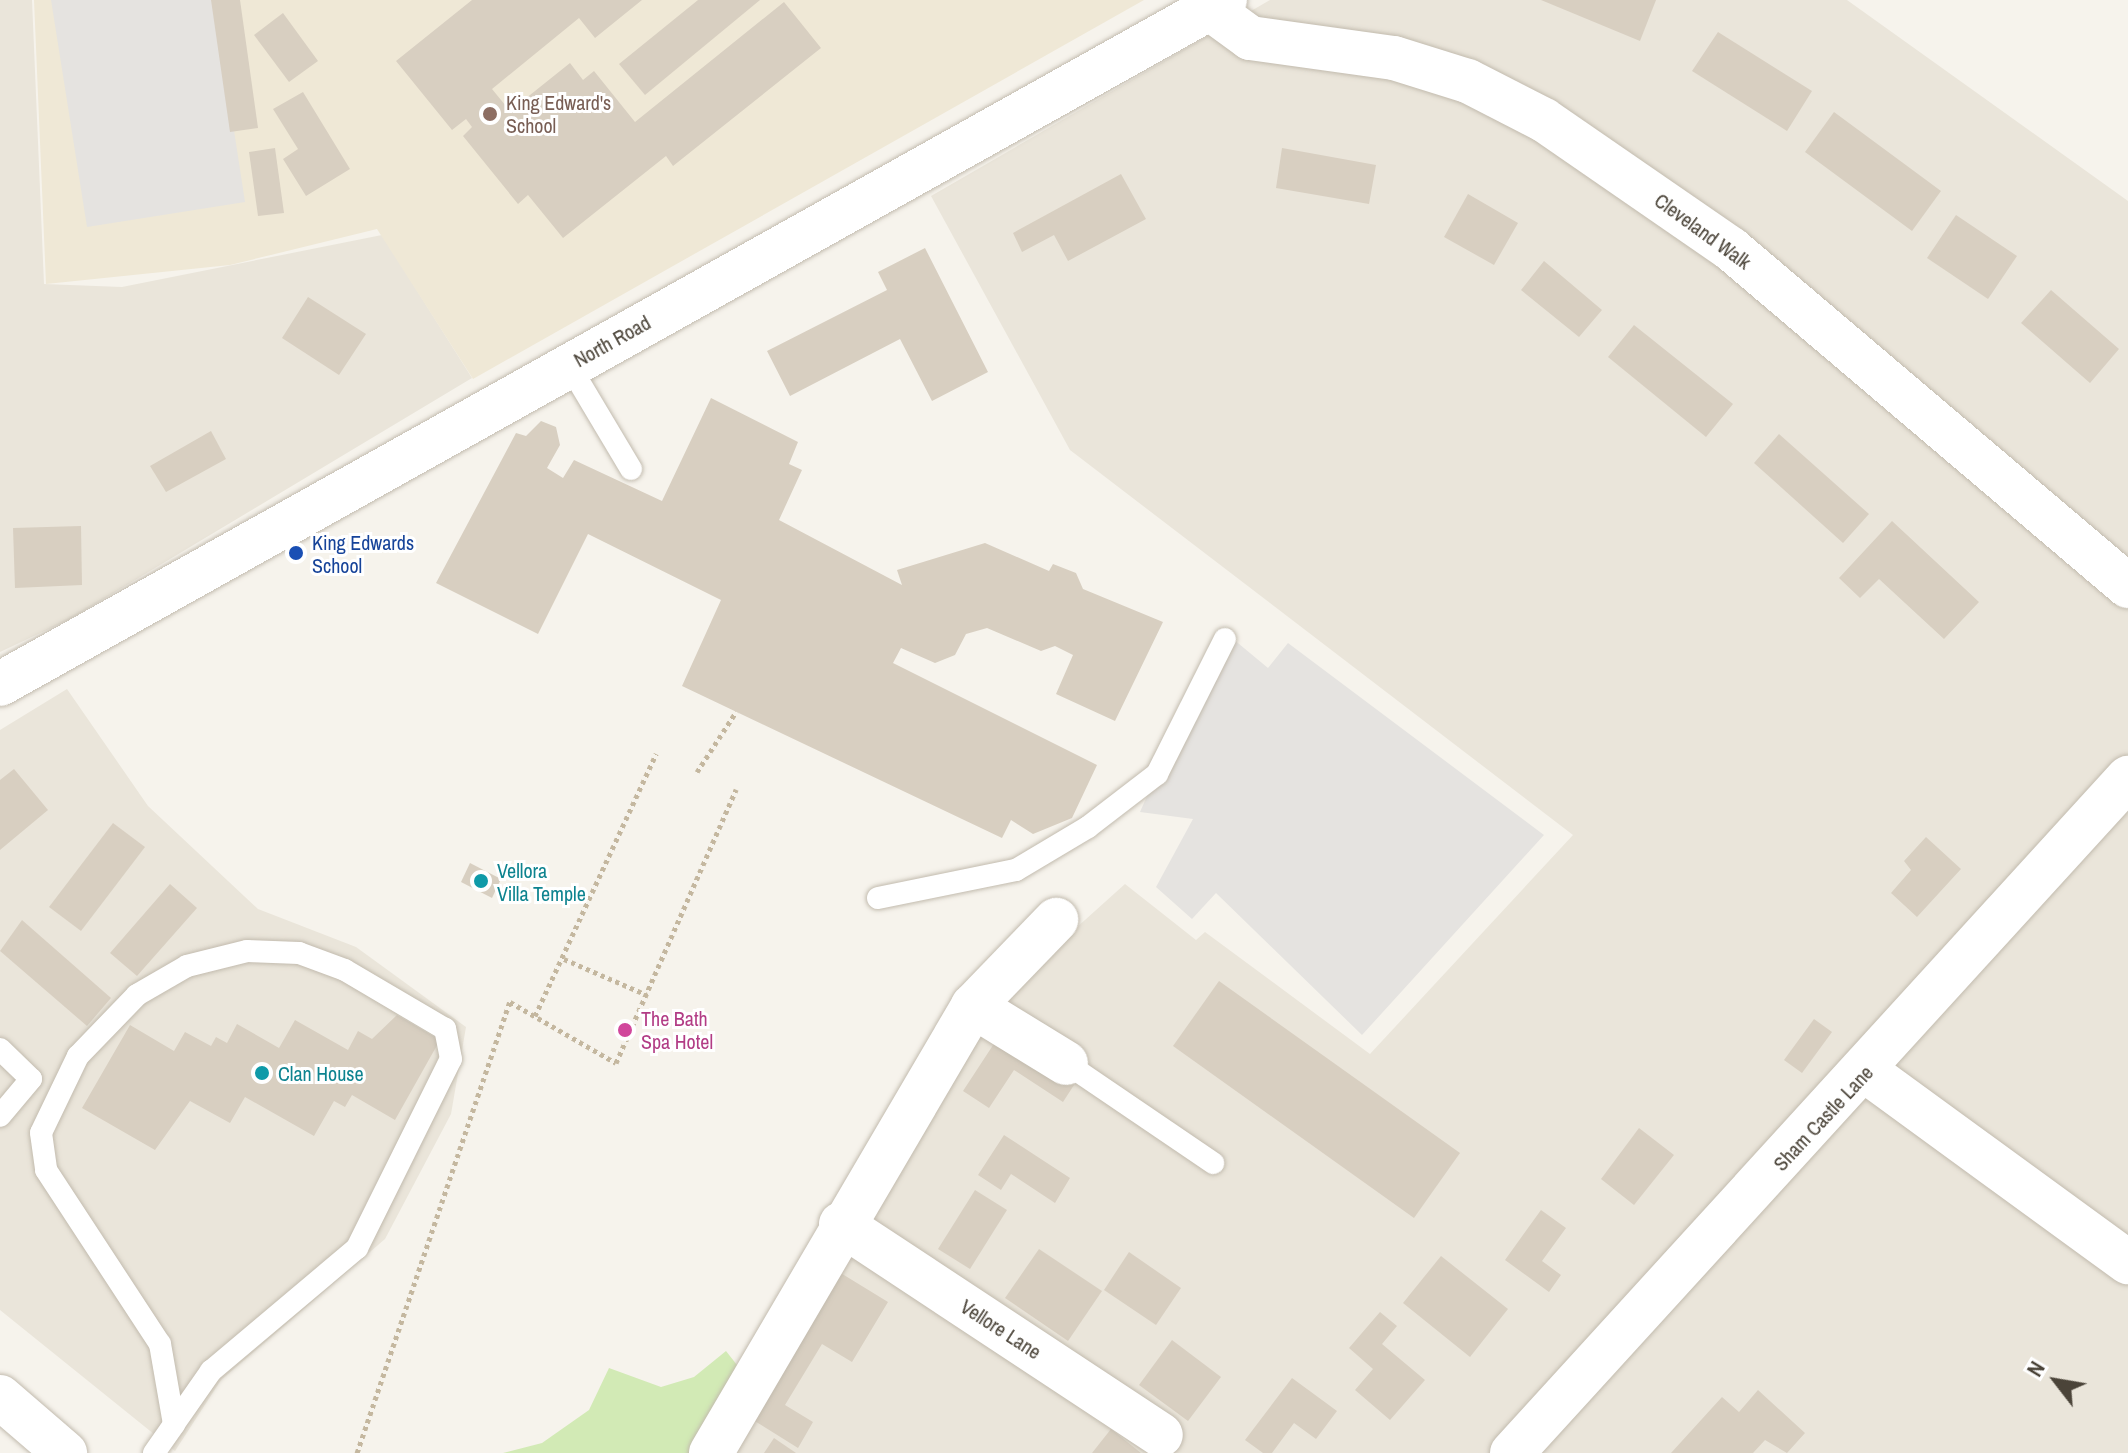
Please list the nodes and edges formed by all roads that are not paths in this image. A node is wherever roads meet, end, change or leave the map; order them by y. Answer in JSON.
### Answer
{"nodes":[{"id":1,"x":1217,"y":4,"type":"edge"},
{"id":2,"x":569,"y":365,"type":"junction"},
{"id":3,"x":631,"y":469,"type":"dead end"},
{"id":4,"x":2128,"y":586,"type":"edge"},
{"id":5,"x":1225,"y":639,"type":"dead end"},
{"id":6,"x":0,"y":684,"type":"edge"},
{"id":7,"x":2128,"y":778,"type":"edge"},
{"id":8,"x":878,"y":898,"type":"dead end"},
{"id":9,"x":1056,"y":920,"type":"dead end"},
{"id":10,"x":973,"y":1006,"type":"junction"},
{"id":11,"x":0,"y":1049,"type":"edge"},
{"id":12,"x":1066,"y":1063,"type":"joint"},
{"id":13,"x":1867,"y":1072,"type":"junction"},
{"id":14,"x":0,"y":1116,"type":"edge"},
{"id":15,"x":1213,"y":1163,"type":"dead end"},
{"id":16,"x":841,"y":1224,"type":"junction"},
{"id":17,"x":2128,"y":1262,"type":"edge"},
{"id":18,"x":0,"y":1397,"type":"edge"},
{"id":19,"x":174,"y":1424,"type":"junction"},
{"id":20,"x":1161,"y":1435,"type":"dead end"},
{"id":21,"x":1530,"y":1447,"type":"edge"},
{"id":22,"x":65,"y":1453,"type":"edge"},
{"id":23,"x":154,"y":1453,"type":"edge"},
{"id":24,"x":711,"y":1453,"type":"edge"}],
"edges":[{"from":1,"to":2,"type":"street","name":"North Road"},
{"from":1,"to":4,"type":"street","name":"Cleveland Walk"},
{"from":2,"to":3,"type":"lane"},
{"from":2,"to":6,"type":"street","name":"North Road"},
{"from":5,"to":8,"type":"lane"},
{"from":7,"to":13,"type":"street","name":"Sham Castle Lane"},
{"from":9,"to":10,"type":"street"},
{"from":10,"to":12,"type":"street"},
{"from":10,"to":16,"type":"street"},
{"from":11,"to":14,"type":"lane"},
{"from":12,"to":15,"type":"lane"},
{"from":13,"to":17,"type":"street"},
{"from":13,"to":21,"type":"street","name":"Sham Castle Lane"},
{"from":16,"to":20,"type":"street","name":"Vellore Lane"},
{"from":16,"to":24,"type":"street"},
{"from":18,"to":22,"type":"street"},
{"from":19,"to":19,"type":"lane"},
{"from":19,"to":23,"type":"lane"}]}
